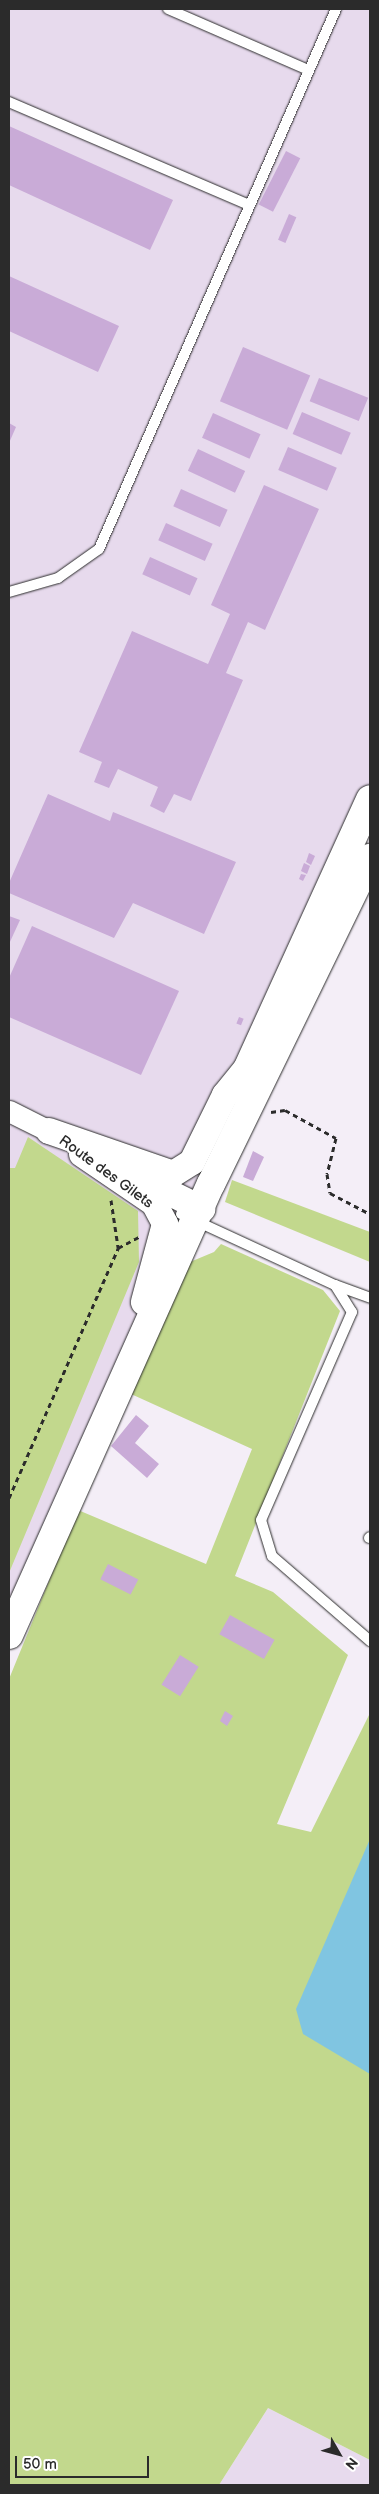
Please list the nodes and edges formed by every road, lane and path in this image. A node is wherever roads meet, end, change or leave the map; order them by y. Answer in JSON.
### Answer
{"nodes":[{"id":1,"x":168,"y":9,"type":"edge"},
{"id":2,"x":336,"y":9,"type":"edge"},
{"id":3,"x":308,"y":70,"type":"junction"},
{"id":4,"x":9,"y":102,"type":"edge"},
{"id":5,"x":249,"y":206,"type":"junction"},
{"id":6,"x":9,"y":592,"type":"edge"},
{"id":7,"x":370,"y":800,"type":"edge"},
{"id":8,"x":370,"y":858,"type":"edge"},
{"id":9,"x":249,"y":1065,"type":"junction"},
{"id":10,"x":9,"y":1111,"type":"edge"},
{"id":11,"x":49,"y":1131,"type":"junction"},
{"id":12,"x":192,"y":1211,"type":"junction"},
{"id":13,"x":335,"y":1285,"type":"junction"},
{"id":14,"x":370,"y":1298,"type":"edge"},
{"id":15,"x":144,"y":1302,"type":"junction"},
{"id":16,"x":98,"y":1428,"type":"junction"},
{"id":17,"x":9,"y":1635,"type":"edge"},
{"id":18,"x":370,"y":1641,"type":"edge"}],
"edges":[{"from":1,"to":3,"type":"lane"},
{"from":2,"to":3,"type":"lane"},
{"from":3,"to":5,"type":"lane"},
{"from":4,"to":5,"type":"lane"},
{"from":5,"to":6,"type":"lane"},
{"from":7,"to":9,"type":"main road"},
{"from":8,"to":12,"type":"main road"},
{"from":9,"to":11,"type":"street","name":"Route des Gilets"},
{"from":9,"to":12,"type":"main road"},
{"from":10,"to":11,"type":"street","name":"Route des Gilets"},
{"from":11,"to":12,"type":"street","name":"Route des Gilets"},
{"from":11,"to":15,"type":"street","name":"Route des Gilets"},
{"from":12,"to":13,"type":"lane"},
{"from":12,"to":15,"type":"main road"},
{"from":12,"to":16,"type":"main road"},
{"from":13,"to":14,"type":"lane"},
{"from":13,"to":18,"type":"lane"},
{"from":15,"to":16,"type":"main road"},
{"from":16,"to":17,"type":"main road"}]}
